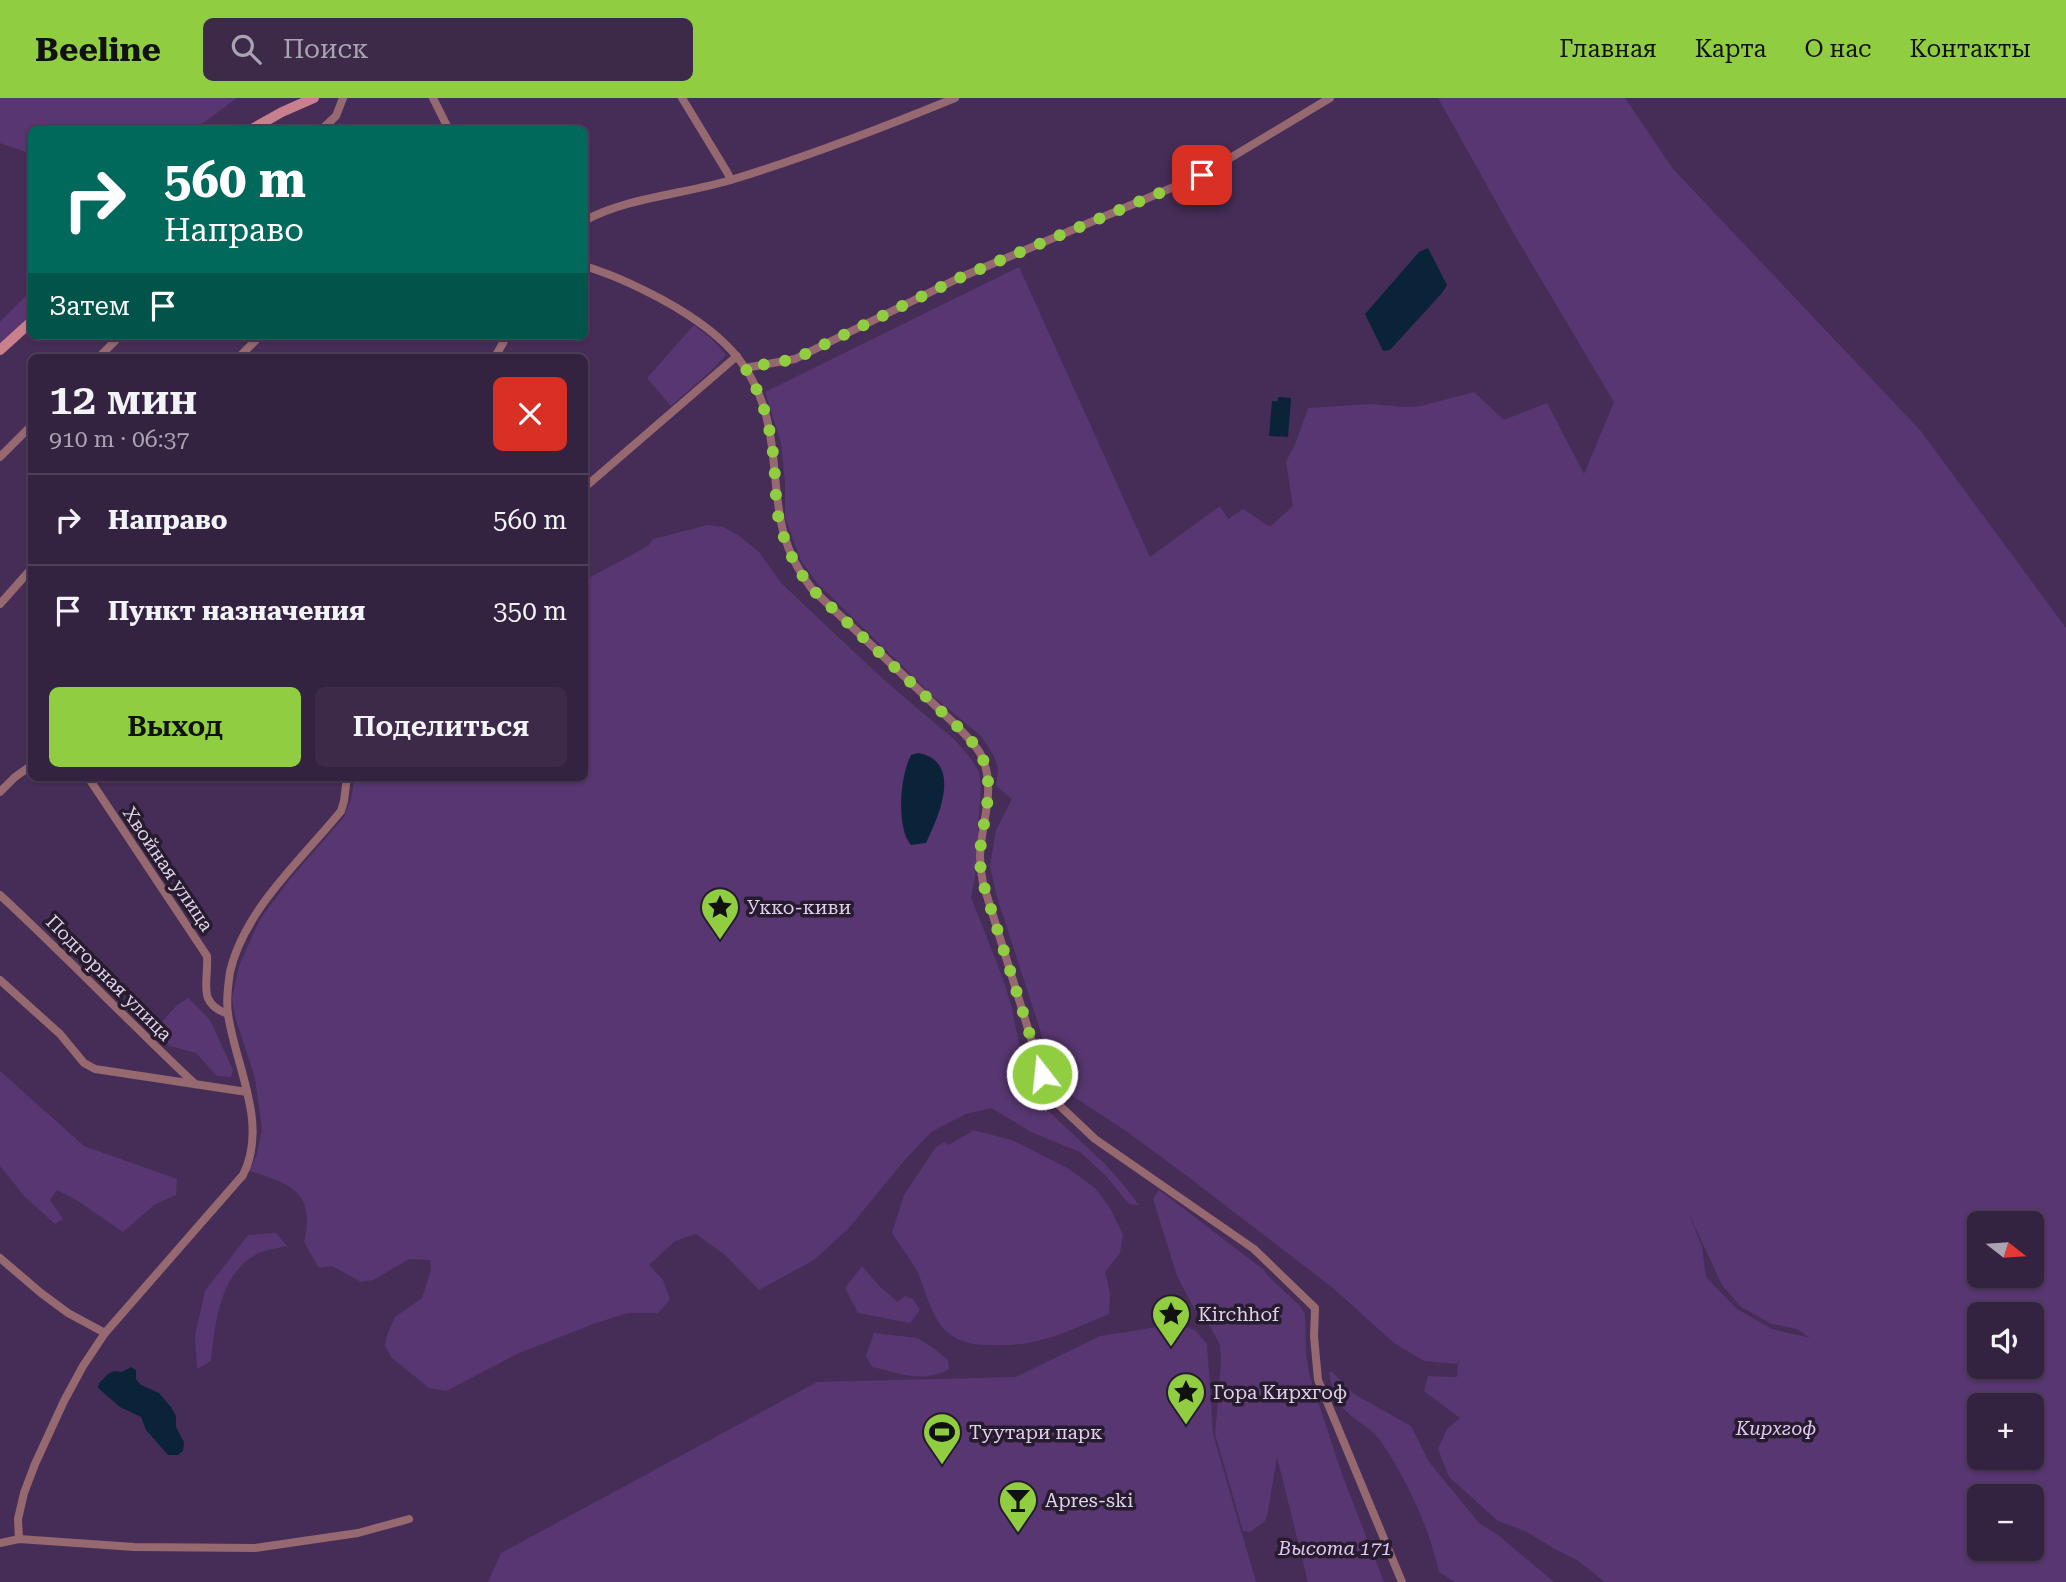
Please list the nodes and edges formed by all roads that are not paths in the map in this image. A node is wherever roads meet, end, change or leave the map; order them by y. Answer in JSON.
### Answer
{"nodes":[{"id":1,"x":314,"y":98,"type":"edge"},
{"id":2,"x":343,"y":98,"type":"edge"},
{"id":3,"x":433,"y":98,"type":"edge"},
{"id":4,"x":682,"y":98,"type":"edge"},
{"id":5,"x":955,"y":98,"type":"edge"},
{"id":6,"x":1330,"y":98,"type":"edge"},
{"id":7,"x":257,"y":126,"type":"edge"},
{"id":8,"x":325,"y":126,"type":"edge"},
{"id":9,"x":447,"y":126,"type":"edge"},
{"id":10,"x":731,"y":180,"type":"junction"},
{"id":11,"x":588,"y":219,"type":"edge"},
{"id":12,"x":588,"y":266,"type":"edge"},
{"id":13,"x":28,"y":325,"type":"edge"},
{"id":14,"x":116,"y":340,"type":"edge"},
{"id":15,"x":256,"y":340,"type":"edge"},
{"id":16,"x":0,"y":350,"type":"edge"},
{"id":17,"x":102,"y":354,"type":"edge"},
{"id":18,"x":242,"y":354,"type":"edge"},
{"id":19,"x":737,"y":356,"type":"junction"},
{"id":20,"x":745,"y":368,"type":"junction"},
{"id":21,"x":28,"y":429,"type":"edge"},
{"id":22,"x":0,"y":457,"type":"edge"},
{"id":23,"x":588,"y":485,"type":"edge"},
{"id":24,"x":28,"y":572,"type":"edge"},
{"id":25,"x":0,"y":604,"type":"edge"},
{"id":26,"x":28,"y":768,"type":"edge"},
{"id":27,"x":91,"y":781,"type":"edge"},
{"id":28,"x":346,"y":781,"type":"edge"},
{"id":29,"x":0,"y":792,"type":"edge"},
{"id":30,"x":0,"y":895,"type":"edge"},
{"id":31,"x":0,"y":980,"type":"edge"},
{"id":32,"x":228,"y":1014,"type":"junction"},
{"id":33,"x":195,"y":1084,"type":"junction"},
{"id":34,"x":247,"y":1092,"type":"junction"},
{"id":35,"x":0,"y":1258,"type":"edge"},
{"id":36,"x":105,"y":1333,"type":"junction"},
{"id":37,"x":409,"y":1519,"type":"dead end"},
{"id":38,"x":19,"y":1539,"type":"junction"},
{"id":39,"x":0,"y":1543,"type":"edge"},
{"id":40,"x":1402,"y":1582,"type":"edge"}],
"edges":[{"from":1,"to":7,"type":"street"},
{"from":2,"to":8,"type":"street"},
{"from":3,"to":9,"type":"street"},
{"from":4,"to":10,"type":"street"},
{"from":5,"to":10,"type":"street"},
{"from":6,"to":20,"type":"street"},
{"from":10,"to":11,"type":"street"},
{"from":12,"to":19,"type":"street"},
{"from":13,"to":16,"type":"street"},
{"from":14,"to":17,"type":"street"},
{"from":15,"to":18,"type":"street"},
{"from":19,"to":20,"type":"street"},
{"from":19,"to":23,"type":"street"},
{"from":20,"to":40,"type":"street"},
{"from":21,"to":22,"type":"street"},
{"from":24,"to":25,"type":"street"},
{"from":26,"to":29,"type":"street"},
{"from":27,"to":32,"type":"street","name":"Хвойная улица"},
{"from":28,"to":32,"type":"street"},
{"from":30,"to":33,"type":"street","name":"Подгорная улица"},
{"from":31,"to":33,"type":"street"},
{"from":32,"to":34,"type":"street"},
{"from":33,"to":34,"type":"street"},
{"from":34,"to":36,"type":"street"},
{"from":35,"to":36,"type":"street"},
{"from":36,"to":38,"type":"street"},
{"from":37,"to":38,"type":"street"},
{"from":38,"to":39,"type":"street"}]}
